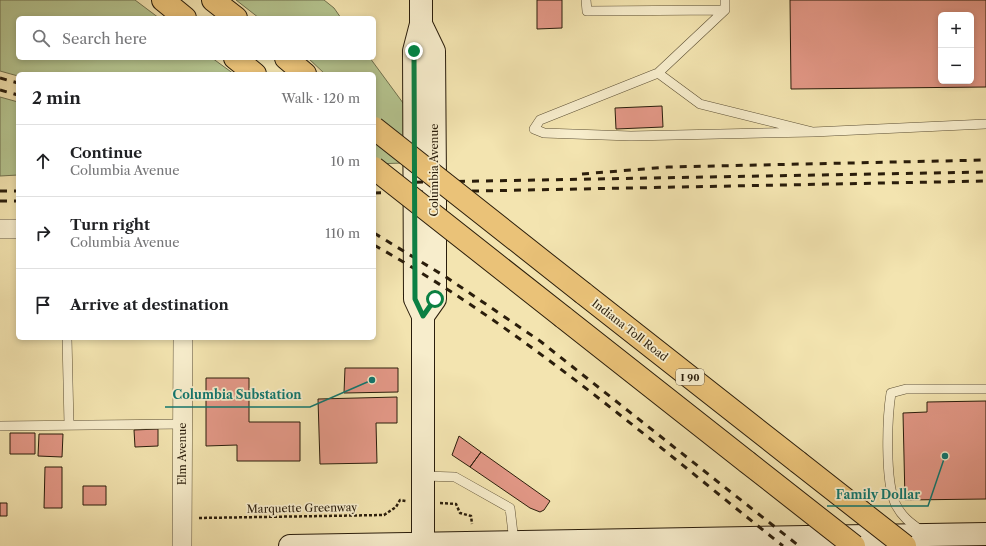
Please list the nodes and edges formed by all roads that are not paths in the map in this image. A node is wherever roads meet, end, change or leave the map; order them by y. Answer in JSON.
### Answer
{"nodes":[{"id":1,"x":163,"y":0,"type":"edge"},
{"id":2,"x":213,"y":0,"type":"edge"},
{"id":3,"x":421,"y":0,"type":"edge"},
{"id":4,"x":586,"y":0,"type":"edge"},
{"id":5,"x":725,"y":5,"type":"edge"},
{"id":6,"x":183,"y":16,"type":"edge"},
{"id":7,"x":233,"y":16,"type":"edge"},
{"id":8,"x":238,"y":60,"type":"edge"},
{"id":9,"x":288,"y":60,"type":"edge"},
{"id":10,"x":252,"y":72,"type":"edge"},
{"id":11,"x":303,"y":72,"type":"edge"},
{"id":12,"x":658,"y":73,"type":"junction"},
{"id":13,"x":986,"y":124,"type":"edge"},
{"id":14,"x":376,"y":130,"type":"edge"},
{"id":15,"x":813,"y":132,"type":"junction"},
{"id":16,"x":376,"y":170,"type":"edge"},
{"id":17,"x":16,"y":229,"type":"edge"},
{"id":18,"x":0,"y":230,"type":"edge"},
{"id":19,"x":68,"y":340,"type":"edge"},
{"id":20,"x":183,"y":340,"type":"edge"},
{"id":21,"x":986,"y":389,"type":"edge"},
{"id":22,"x":182,"y":424,"type":"junction"},
{"id":23,"x":69,"y":425,"type":"junction"},
{"id":24,"x":0,"y":426,"type":"edge"},
{"id":25,"x":424,"y":476,"type":"junction"},
{"id":26,"x":986,"y":534,"type":"edge"},
{"id":27,"x":928,"y":535,"type":"junction"},
{"id":28,"x":514,"y":542,"type":"junction"},
{"id":29,"x":611,"y":543,"type":"edge"},
{"id":30,"x":691,"y":543,"type":"edge"},
{"id":31,"x":423,"y":545,"type":"edge"},
{"id":32,"x":182,"y":546,"type":"edge"},
{"id":33,"x":290,"y":546,"type":"edge"},
{"id":34,"x":854,"y":546,"type":"edge"},
{"id":35,"x":905,"y":546,"type":"edge"}],
"edges":[{"from":1,"to":6,"type":"highway"},
{"from":2,"to":7,"type":"highway"},
{"from":3,"to":25,"type":"main road","name":"Columbia Avenue"},
{"from":4,"to":5,"type":"lane"},
{"from":5,"to":12,"type":"lane"},
{"from":8,"to":10,"type":"highway"},
{"from":9,"to":11,"type":"highway"},
{"from":12,"to":15,"type":"lane"},
{"from":12,"to":15,"type":"lane"},
{"from":13,"to":15,"type":"lane"},
{"from":14,"to":35,"type":"highway","name":"Indiana Toll Road","number":"I 90","bridge":true},
{"from":16,"to":34,"type":"highway","bridge":true},
{"from":17,"to":18,"type":"street"},
{"from":19,"to":23,"type":"lane"},
{"from":20,"to":22,"type":"street","name":"Elm Avenue"},
{"from":21,"to":27,"type":"lane"},
{"from":22,"to":23,"type":"lane"},
{"from":22,"to":32,"type":"street","name":"Elm Avenue"},
{"from":23,"to":24,"type":"lane"},
{"from":25,"to":28,"type":"lane"},
{"from":25,"to":31,"type":"main road","name":"Columbia Avenue"},
{"from":26,"to":27,"type":"main road"},
{"from":27,"to":30,"type":"main road"},
{"from":28,"to":29,"type":"main road"},
{"from":28,"to":31,"type":"main road"},
{"from":29,"to":30,"type":"main road"},
{"from":31,"to":33,"type":"main road"}]}
